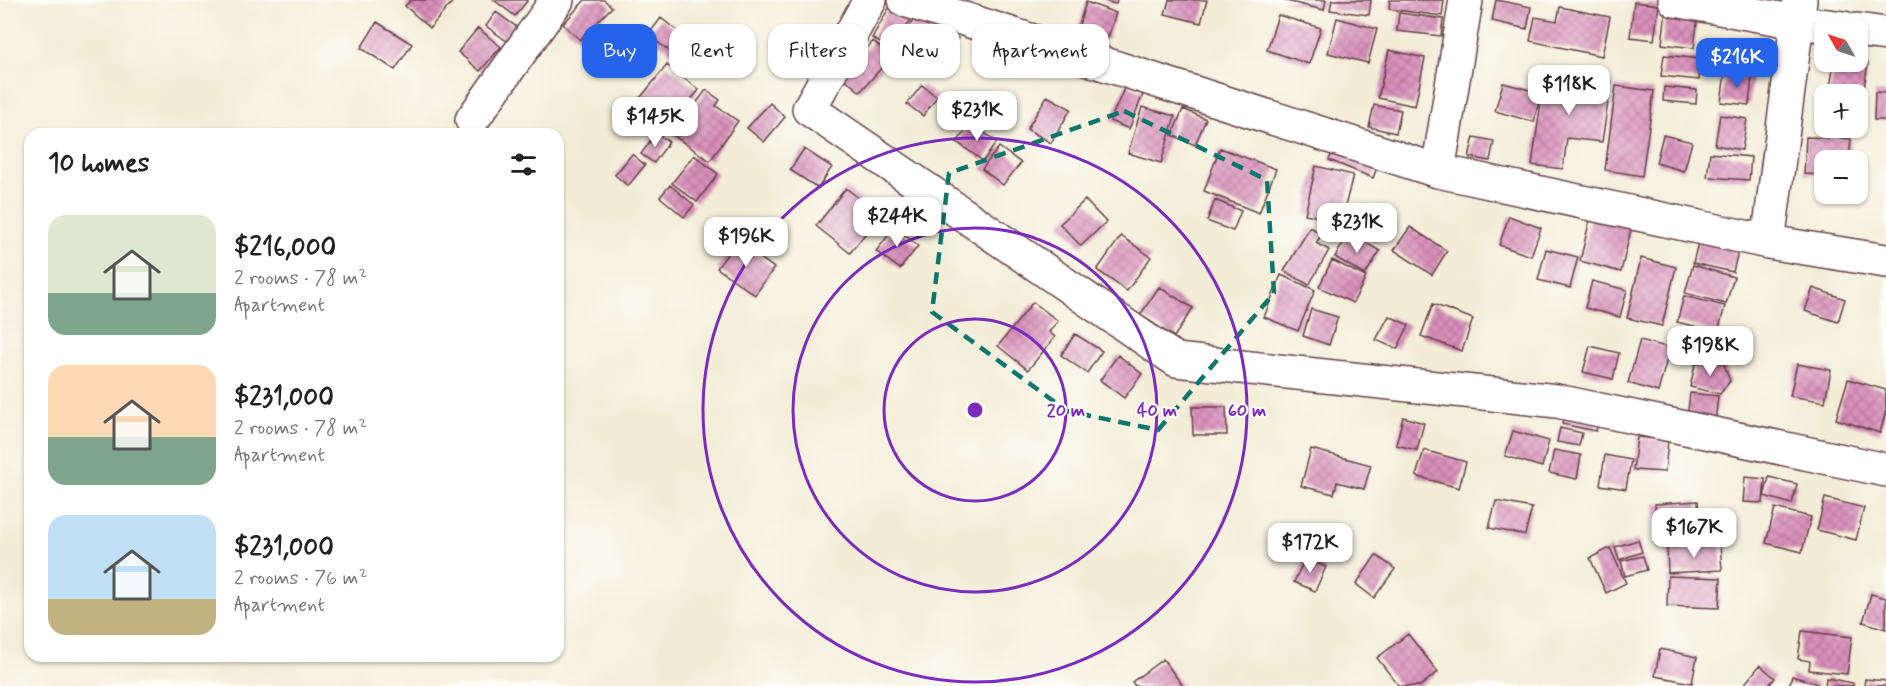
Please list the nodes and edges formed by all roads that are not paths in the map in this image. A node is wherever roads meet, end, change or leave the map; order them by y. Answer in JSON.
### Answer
{"nodes":[{"id":1,"x":557,"y":0,"type":"edge"},
{"id":2,"x":870,"y":0,"type":"edge"},
{"id":3,"x":905,"y":0,"type":"edge"},
{"id":4,"x":1466,"y":0,"type":"edge"},
{"id":5,"x":1675,"y":0,"type":"edge"},
{"id":6,"x":1798,"y":11,"type":"edge"},
{"id":7,"x":1817,"y":18,"type":"edge"},
{"id":8,"x":1868,"y":32,"type":"edge"},
{"id":9,"x":1886,"y":34,"type":"edge"},
{"id":10,"x":472,"y":120,"type":"dead end"},
{"id":11,"x":1438,"y":171,"type":"junction"},
{"id":12,"x":1768,"y":242,"type":"junction"},
{"id":13,"x":1886,"y":261,"type":"edge"},
{"id":14,"x":1886,"y":470,"type":"edge"}],
"edges":[{"from":1,"to":10,"type":"street"},
{"from":2,"to":14,"type":"street"},
{"from":3,"to":11,"type":"street"},
{"from":4,"to":11,"type":"street"},
{"from":5,"to":6,"type":"street"},
{"from":6,"to":7,"type":"street"},
{"from":6,"to":12,"type":"street"},
{"from":8,"to":9,"type":"street"},
{"from":11,"to":12,"type":"street"},
{"from":12,"to":13,"type":"street"}]}
